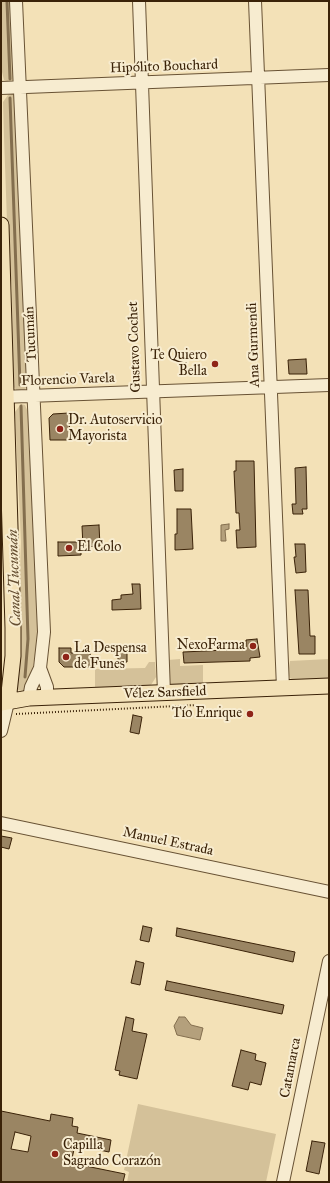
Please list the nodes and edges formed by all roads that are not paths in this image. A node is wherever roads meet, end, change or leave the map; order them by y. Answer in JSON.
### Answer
{"nodes":[{"id":1,"x":16,"y":1,"type":"edge"},
{"id":2,"x":138,"y":1,"type":"edge"},
{"id":3,"x":255,"y":1,"type":"edge"},
{"id":4,"x":329,"y":75,"type":"edge"},
{"id":5,"x":258,"y":78,"type":"junction"},
{"id":6,"x":142,"y":82,"type":"junction"},
{"id":7,"x":20,"y":87,"type":"junction"},
{"id":8,"x":1,"y":88,"type":"edge"},
{"id":9,"x":1,"y":225,"type":"edge"},
{"id":10,"x":1,"y":245,"type":"edge"},
{"id":11,"x":329,"y":385,"type":"edge"},
{"id":12,"x":270,"y":387,"type":"junction"},
{"id":13,"x":152,"y":391,"type":"junction"},
{"id":14,"x":34,"y":396,"type":"junction"},
{"id":15,"x":4,"y":397,"type":"edge"},
{"id":16,"x":6,"y":553,"type":"edge"},
{"id":17,"x":40,"y":668,"type":"junction"},
{"id":18,"x":329,"y":686,"type":"edge"},
{"id":19,"x":283,"y":688,"type":"junction"},
{"id":20,"x":164,"y":693,"type":"junction"},
{"id":21,"x":29,"y":698,"type":"junction"},
{"id":22,"x":47,"y":698,"type":"junction"},
{"id":23,"x":4,"y":707,"type":"edge"},
{"id":24,"x":1,"y":731,"type":"edge"},
{"id":25,"x":1,"y":823,"type":"edge"},
{"id":26,"x":329,"y":892,"type":"edge"},
{"id":27,"x":329,"y":960,"type":"edge"},
{"id":28,"x":324,"y":1008,"type":"edge"},
{"id":29,"x":283,"y":1182,"type":"edge"}],
"edges":[{"from":1,"to":7,"type":"street","name":"Tucumán"},
{"from":2,"to":6,"type":"street","name":"Gustavo Cochet"},
{"from":3,"to":5,"type":"street","name":"Ana Gurmendi"},
{"from":4,"to":5,"type":"street","name":"Hipólito Bouchard"},
{"from":5,"to":6,"type":"street","name":"Hipólito Bouchard"},
{"from":5,"to":12,"type":"street","name":"Ana Gurmendi"},
{"from":6,"to":7,"type":"street","name":"Hipólito Bouchard"},
{"from":6,"to":13,"type":"street","name":"Gustavo Cochet"},
{"from":7,"to":8,"type":"street","name":"Hipólito Bouchard"},
{"from":7,"to":14,"type":"street","name":"Tucumán"},
{"from":9,"to":10,"type":"main road","name":"Tucumán"},
{"from":10,"to":15,"type":"main road","name":"Tucumán"},
{"from":11,"to":12,"type":"street","name":"Florencio Varela"},
{"from":12,"to":13,"type":"street","name":"Florencio Varela"},
{"from":12,"to":19,"type":"street","name":"Ana Gurmendi"},
{"from":13,"to":14,"type":"street","name":"Florencio Varela"},
{"from":13,"to":20,"type":"street","name":"Gustavo Cochet"},
{"from":14,"to":15,"type":"street","name":"Florencio Varela"},
{"from":14,"to":17,"type":"street","name":"Tucumán"},
{"from":15,"to":16,"type":"main road","name":"Tucumán"},
{"from":16,"to":23,"type":"main road","name":"Tucumán"},
{"from":17,"to":21,"type":"street","name":"Tucumán"},
{"from":17,"to":22,"type":"street","name":"Tucumán"},
{"from":18,"to":19,"type":"main road","name":"Vélez Sarsfield"},
{"from":19,"to":20,"type":"main road","name":"Vélez Sarsfield"},
{"from":20,"to":22,"type":"main road","name":"Vélez Sarsfield"},
{"from":21,"to":22,"type":"main road","name":"Vélez Sarsfield"},
{"from":21,"to":23,"type":"main road","name":"Vélez Sarsfield"},
{"from":23,"to":24,"type":"street","name":"Tucumán"},
{"from":25,"to":26,"type":"street","name":"Manuel Estrada"},
{"from":27,"to":28,"type":"street","name":"Catamarca"},
{"from":28,"to":29,"type":"street","name":"Catamarca"}]}
